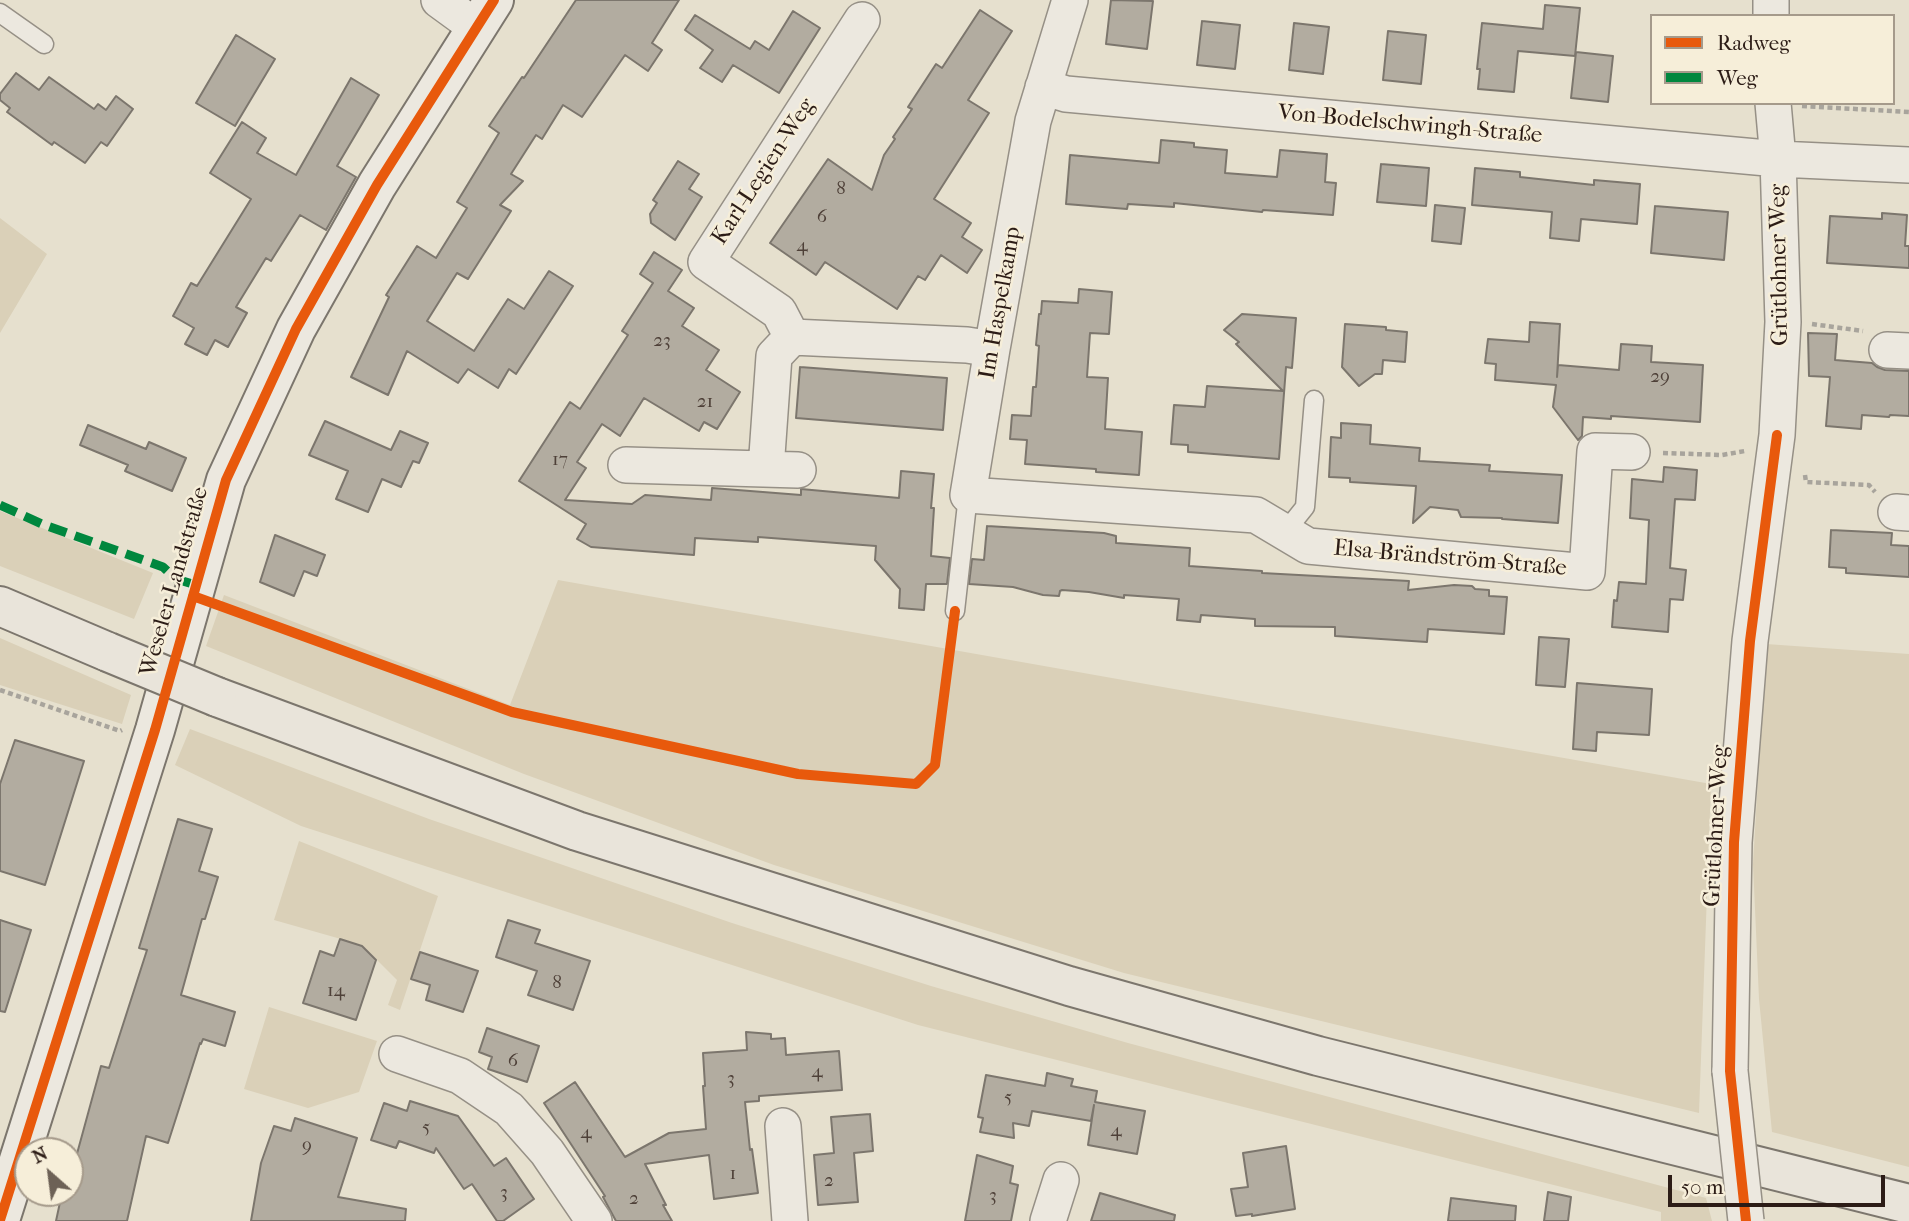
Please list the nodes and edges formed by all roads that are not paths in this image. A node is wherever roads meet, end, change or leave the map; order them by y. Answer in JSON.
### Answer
{"nodes":[{"id":1,"x":439,"y":0,"type":"edge"},
{"id":2,"x":1070,"y":0,"type":"edge"},
{"id":3,"x":0,"y":13,"type":"edge"},
{"id":4,"x":485,"y":13,"type":"edge"},
{"id":5,"x":862,"y":20,"type":"dead end"},
{"id":6,"x":44,"y":44,"type":"dead end"},
{"id":7,"x":1043,"y":87,"type":"junction"},
{"id":8,"x":1773,"y":105,"type":"edge"},
{"id":9,"x":1778,"y":159,"type":"junction"},
{"id":10,"x":1909,"y":164,"type":"edge"},
{"id":11,"x":792,"y":337,"type":"junction"},
{"id":12,"x":992,"y":349,"type":"junction"},
{"id":13,"x":1314,"y":400,"type":"dead end"},
{"id":14,"x":1632,"y":452,"type":"road end"},
{"id":15,"x":626,"y":465,"type":"dead end"},
{"id":16,"x":968,"y":495,"type":"junction"},
{"id":17,"x":1285,"y":532,"type":"junction"},
{"id":18,"x":0,"y":606,"type":"edge"},
{"id":19,"x":955,"y":611,"type":"dead end"},
{"id":20,"x":397,"y":1054,"type":"dead end"},
{"id":21,"x":783,"y":1126,"type":"dead end"},
{"id":22,"x":1061,"y":1180,"type":"dead end"},
{"id":23,"x":1909,"y":1204,"type":"edge"},
{"id":24,"x":0,"y":1220,"type":"edge"},
{"id":25,"x":594,"y":1221,"type":"edge"},
{"id":26,"x":790,"y":1221,"type":"edge"},
{"id":27,"x":1048,"y":1221,"type":"edge"},
{"id":28,"x":1746,"y":1221,"type":"edge"}],
"edges":[{"from":1,"to":4,"type":"street"},
{"from":2,"to":7,"type":"street","name":"Im Haspelkamp"},
{"from":3,"to":6,"type":"lane"},
{"from":4,"to":24,"type":"street","name":"Weseler Landstraße"},
{"from":5,"to":11,"type":"street","name":"Karl-Legien-Weg"},
{"from":7,"to":9,"type":"street","name":"Von-Bodelschwingh-Straße"},
{"from":7,"to":12,"type":"street","name":"Im Haspelkamp"},
{"from":8,"to":9,"type":"street","name":"Grütlohner Weg"},
{"from":9,"to":10,"type":"street","name":"Von-Bodelschwingh-Straße"},
{"from":9,"to":28,"type":"street","name":"Grütlohner Weg","bridge":true},
{"from":11,"to":12,"type":"street"},
{"from":11,"to":15,"type":"street"},
{"from":12,"to":16,"type":"street","name":"Im Haspelkamp"},
{"from":13,"to":17,"type":"lane"},
{"from":14,"to":17,"type":"street","name":"Elsa-Brändström-Straße"},
{"from":16,"to":17,"type":"street","name":"Elsa-Brändström-Straße"},
{"from":16,"to":19,"type":"lane","name":"Im Haspelkamp"},
{"from":18,"to":23,"type":"main road","bridge":true},
{"from":20,"to":25,"type":"street"},
{"from":21,"to":26,"type":"street"},
{"from":22,"to":27,"type":"street"}]}
